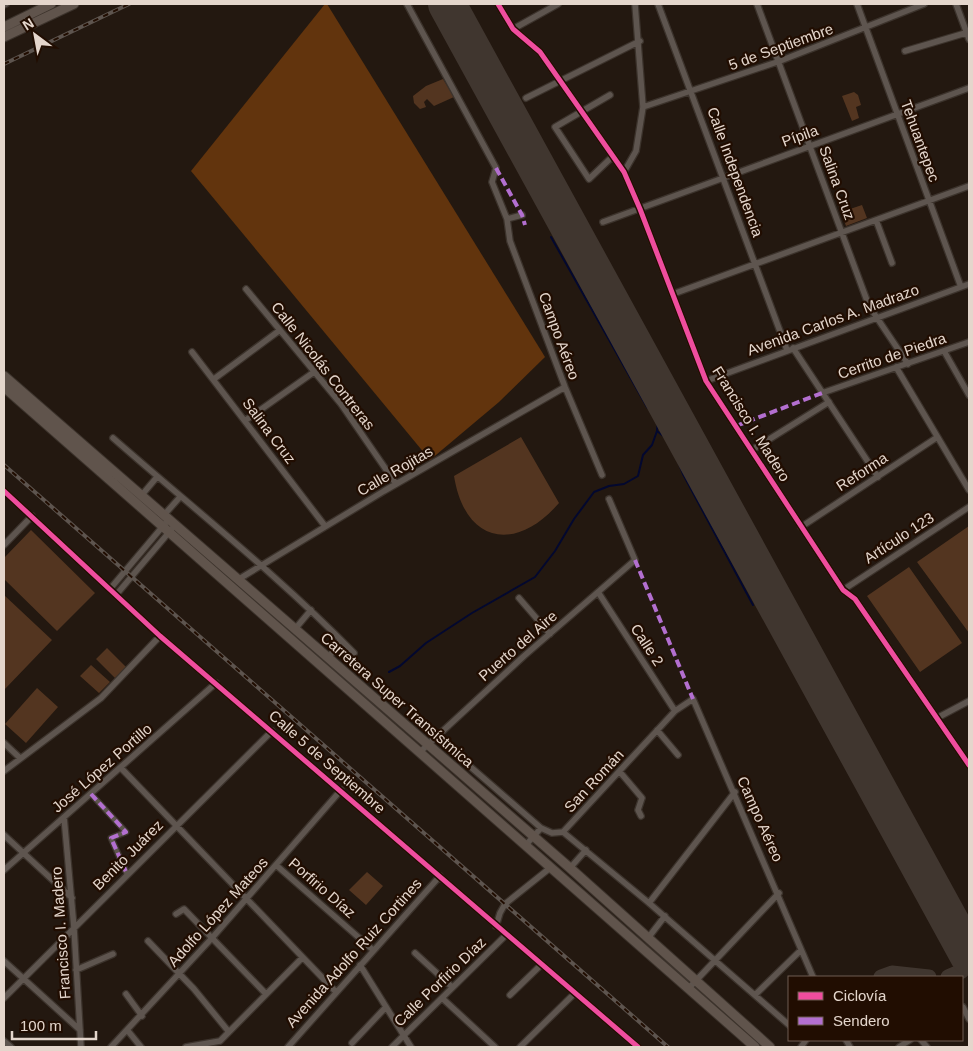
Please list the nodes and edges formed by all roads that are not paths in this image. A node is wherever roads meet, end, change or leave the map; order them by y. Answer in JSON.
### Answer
{"nodes":[{"id":1,"x":51,"y":4,"type":"edge"},
{"id":2,"x":74,"y":4,"type":"edge"},
{"id":3,"x":407,"y":4,"type":"edge"},
{"id":4,"x":498,"y":4,"type":"edge"},
{"id":5,"x":558,"y":4,"type":"edge"},
{"id":6,"x":635,"y":4,"type":"edge"},
{"id":7,"x":658,"y":4,"type":"edge"},
{"id":8,"x":757,"y":4,"type":"edge"},
{"id":9,"x":857,"y":4,"type":"edge"},
{"id":10,"x":924,"y":4,"type":"edge"},
{"id":11,"x":956,"y":4,"type":"edge"},
{"id":12,"x":4,"y":27,"type":"edge"},
{"id":13,"x":866,"y":28,"type":"junction"},
{"id":14,"x":513,"y":29,"type":"junction"},
{"id":15,"x":969,"y":35,"type":"edge"},
{"id":16,"x":4,"y":37,"type":"edge"},
{"id":17,"x":640,"y":40,"type":"junction"},
{"id":18,"x":905,"y":51,"type":"dead end"},
{"id":19,"x":780,"y":61,"type":"junction"},
{"id":20,"x":559,"y":80,"type":"junction"},
{"id":21,"x":969,"y":88,"type":"edge"},
{"id":22,"x":692,"y":92,"type":"junction"},
{"id":23,"x":610,"y":95,"type":"dead end"},
{"id":24,"x":526,"y":98,"type":"dead end"},
{"id":25,"x":643,"y":107,"type":"junction"},
{"id":26,"x":580,"y":112,"type":"junction"},
{"id":27,"x":897,"y":114,"type":"junction"},
{"id":28,"x":810,"y":146,"type":"junction"},
{"id":29,"x":612,"y":157,"type":"junction"},
{"id":30,"x":624,"y":172,"type":"junction"},
{"id":31,"x":723,"y":178,"type":"junction"},
{"id":32,"x":969,"y":186,"type":"edge"},
{"id":33,"x":928,"y":201,"type":"junction"},
{"id":34,"x":640,"y":209,"type":"junction"},
{"id":35,"x":522,"y":215,"type":"dead end"},
{"id":36,"x":507,"y":219,"type":"junction"},
{"id":37,"x":876,"y":220,"type":"junction"},
{"id":38,"x":603,"y":222,"type":"dead end"},
{"id":39,"x":841,"y":233,"type":"junction"},
{"id":40,"x":892,"y":263,"type":"dead end"},
{"id":41,"x":756,"y":264,"type":"junction"},
{"id":42,"x":967,"y":286,"type":"edge"},
{"id":43,"x":246,"y":289,"type":"dead end"},
{"id":44,"x":673,"y":294,"type":"junction"},
{"id":45,"x":877,"y":317,"type":"junction"},
{"id":46,"x":280,"y":330,"type":"junction"},
{"id":47,"x":969,"y":342,"type":"edge"},
{"id":48,"x":790,"y":349,"type":"junction"},
{"id":49,"x":944,"y":351,"type":"junction"},
{"id":50,"x":192,"y":352,"type":"dead end"},
{"id":51,"x":908,"y":364,"type":"junction"},
{"id":52,"x":896,"y":368,"type":"junction"},
{"id":53,"x":314,"y":372,"type":"junction"},
{"id":54,"x":4,"y":376,"type":"edge"},
{"id":55,"x":214,"y":379,"type":"junction"},
{"id":56,"x":706,"y":381,"type":"junction"},
{"id":57,"x":4,"y":387,"type":"edge"},
{"id":58,"x":565,"y":387,"type":"junction"},
{"id":59,"x":822,"y":393,"type":"junction"},
{"id":60,"x":969,"y":395,"type":"edge"},
{"id":61,"x":829,"y":402,"type":"junction"},
{"id":62,"x":246,"y":420,"type":"junction"},
{"id":63,"x":113,"y":438,"type":"dead end"},
{"id":64,"x":936,"y":438,"type":"junction"},
{"id":65,"x":752,"y":450,"type":"junction"},
{"id":66,"x":602,"y":475,"type":"dead end"},
{"id":67,"x":878,"y":477,"type":"junction"},
{"id":68,"x":158,"y":478,"type":"junction"},
{"id":69,"x":396,"y":484,"type":"junction"},
{"id":70,"x":969,"y":490,"type":"edge"},
{"id":71,"x":4,"y":491,"type":"edge"},
{"id":72,"x":141,"y":496,"type":"junction"},
{"id":73,"x":180,"y":497,"type":"junction"},
{"id":74,"x":609,"y":499,"type":"dead end"},
{"id":75,"x":969,"y":507,"type":"edge"},
{"id":76,"x":32,"y":516,"type":"junction"},
{"id":77,"x":170,"y":519,"type":"junction"},
{"id":78,"x":325,"y":526,"type":"junction"},
{"id":79,"x":801,"y":527,"type":"junction"},
{"id":80,"x":166,"y":530,"type":"junction"},
{"id":81,"x":4,"y":545,"type":"edge"},
{"id":82,"x":261,"y":566,"type":"junction"},
{"id":83,"x":239,"y":579,"type":"junction"},
{"id":84,"x":110,"y":589,"type":"junction"},
{"id":85,"x":843,"y":590,"type":"junction"},
{"id":86,"x":598,"y":592,"type":"junction"},
{"id":87,"x":116,"y":595,"type":"junction"},
{"id":88,"x":519,"y":598,"type":"dead end"},
{"id":89,"x":311,"y":610,"type":"junction"},
{"id":90,"x":295,"y":629,"type":"junction"},
{"id":91,"x":550,"y":634,"type":"junction"},
{"id":92,"x":160,"y":636,"type":"junction"},
{"id":93,"x":340,"y":640,"type":"junction"},
{"id":94,"x":354,"y":654,"type":"dead end"},
{"id":95,"x":328,"y":659,"type":"junction"},
{"id":96,"x":216,"y":683,"type":"junction"},
{"id":97,"x":693,"y":699,"type":"joint"},
{"id":98,"x":969,"y":701,"type":"edge"},
{"id":99,"x":675,"y":711,"type":"junction"},
{"id":100,"x":937,"y":718,"type":"junction"},
{"id":101,"x":657,"y":730,"type":"junction"},
{"id":102,"x":272,"y":731,"type":"junction"},
{"id":103,"x":435,"y":736,"type":"junction"},
{"id":104,"x":4,"y":742,"type":"edge"},
{"id":105,"x":427,"y":745,"type":"junction"},
{"id":106,"x":420,"y":752,"type":"junction"},
{"id":107,"x":678,"y":755,"type":"dead end"},
{"id":108,"x":20,"y":758,"type":"junction"},
{"id":109,"x":969,"y":765,"type":"edge"},
{"id":110,"x":121,"y":768,"type":"junction"},
{"id":111,"x":4,"y":771,"type":"edge"},
{"id":112,"x":620,"y":772,"type":"junction"},
{"id":113,"x":341,"y":790,"type":"junction"},
{"id":114,"x":735,"y":792,"type":"junction"},
{"id":115,"x":91,"y":794,"type":"junction"},
{"id":116,"x":641,"y":816,"type":"dead end"},
{"id":117,"x":64,"y":817,"type":"junction"},
{"id":118,"x":176,"y":825,"type":"junction"},
{"id":119,"x":542,"y":828,"type":"junction"},
{"id":120,"x":563,"y":832,"type":"junction"},
{"id":121,"x":4,"y":835,"type":"edge"},
{"id":122,"x":533,"y":837,"type":"junction"},
{"id":123,"x":525,"y":846,"type":"junction"},
{"id":124,"x":586,"y":850,"type":"junction"},
{"id":125,"x":24,"y":853,"type":"junction"},
{"id":126,"x":276,"y":865,"type":"junction"},
{"id":127,"x":550,"y":868,"type":"junction"},
{"id":128,"x":570,"y":868,"type":"junction"},
{"id":129,"x":4,"y":870,"type":"edge"},
{"id":130,"x":127,"y":874,"type":"junction"},
{"id":131,"x":440,"y":876,"type":"junction"},
{"id":132,"x":778,"y":893,"type":"junction"},
{"id":133,"x":72,"y":898,"type":"junction"},
{"id":134,"x":246,"y":898,"type":"junction"},
{"id":135,"x":649,"y":903,"type":"junction"},
{"id":136,"x":176,"y":914,"type":"dead end"},
{"id":137,"x":665,"y":916,"type":"junction"},
{"id":138,"x":496,"y":926,"type":"junction"},
{"id":139,"x":74,"y":928,"type":"junction"},
{"id":140,"x":506,"y":935,"type":"junction"},
{"id":141,"x":212,"y":938,"type":"junction"},
{"id":142,"x":648,"y":938,"type":"junction"},
{"id":143,"x":148,"y":941,"type":"dead end"},
{"id":144,"x":374,"y":950,"type":"junction"},
{"id":145,"x":801,"y":950,"type":"junction"},
{"id":146,"x":415,"y":953,"type":"dead end"},
{"id":147,"x":113,"y":954,"type":"dead end"},
{"id":148,"x":302,"y":958,"type":"junction"},
{"id":149,"x":714,"y":960,"type":"junction"},
{"id":150,"x":4,"y":961,"type":"edge"},
{"id":151,"x":542,"y":964,"type":"junction"},
{"id":152,"x":360,"y":965,"type":"junction"},
{"id":153,"x":76,"y":970,"type":"junction"},
{"id":154,"x":180,"y":974,"type":"junction"},
{"id":155,"x":813,"y":976,"type":"edge"},
{"id":156,"x":23,"y":978,"type":"junction"},
{"id":157,"x":696,"y":980,"type":"junction"},
{"id":158,"x":452,"y":987,"type":"junction"},
{"id":159,"x":688,"y":989,"type":"junction"},
{"id":160,"x":336,"y":992,"type":"junction"},
{"id":161,"x":575,"y":992,"type":"junction"},
{"id":162,"x":126,"y":994,"type":"dead end"},
{"id":163,"x":266,"y":994,"type":"junction"},
{"id":164,"x":510,"y":995,"type":"dead end"},
{"id":165,"x":755,"y":995,"type":"junction"},
{"id":166,"x":4,"y":998,"type":"edge"},
{"id":167,"x":442,"y":998,"type":"junction"},
{"id":168,"x":386,"y":1007,"type":"junction"},
{"id":169,"x":142,"y":1016,"type":"junction"},
{"id":170,"x":788,"y":1024,"type":"edge"},
{"id":171,"x":80,"y":1030,"type":"junction"},
{"id":172,"x":128,"y":1031,"type":"junction"},
{"id":173,"x":229,"y":1032,"type":"junction"},
{"id":174,"x":404,"y":1036,"type":"junction"},
{"id":175,"x":4,"y":1041,"type":"edge"},
{"id":176,"x":352,"y":1043,"type":"dead end"},
{"id":177,"x":10,"y":1047,"type":"edge"},
{"id":178,"x":82,"y":1047,"type":"edge"},
{"id":179,"x":111,"y":1047,"type":"edge"},
{"id":180,"x":141,"y":1047,"type":"edge"},
{"id":181,"x":186,"y":1047,"type":"edge"},
{"id":182,"x":288,"y":1047,"type":"edge"},
{"id":183,"x":392,"y":1047,"type":"edge"},
{"id":184,"x":411,"y":1047,"type":"edge"},
{"id":185,"x":495,"y":1047,"type":"edge"},
{"id":186,"x":520,"y":1047,"type":"edge"},
{"id":187,"x":638,"y":1047,"type":"edge"},
{"id":188,"x":755,"y":1047,"type":"edge"},
{"id":189,"x":770,"y":1047,"type":"edge"}],
"edges":[{"from":1,"to":12,"type":"main road"},
{"from":2,"to":16,"type":"main road"},
{"from":3,"to":36,"type":"street","name":"Campo Aéreo"},
{"from":4,"to":14,"type":"street"},
{"from":5,"to":14,"type":"street"},
{"from":6,"to":17,"type":"street"},
{"from":7,"to":22,"type":"street","name":"Calle Independencia"},
{"from":8,"to":19,"type":"street","name":"Salina Cruz"},
{"from":9,"to":13,"type":"street","name":"Tehuantepec"},
{"from":10,"to":13,"type":"street","name":"5 de Septiembre"},
{"from":11,"to":15,"type":"street"},
{"from":13,"to":19,"type":"street","name":"5 de Septiembre"},
{"from":13,"to":27,"type":"street","name":"Tehuantepec"},
{"from":14,"to":20,"type":"street","name":"Francisco I. Madero"},
{"from":15,"to":18,"type":"street"},
{"from":17,"to":20,"type":"street"},
{"from":17,"to":25,"type":"street"},
{"from":19,"to":22,"type":"street","name":"5 de Septiembre"},
{"from":19,"to":28,"type":"street","name":"Salina Cruz"},
{"from":20,"to":24,"type":"street"},
{"from":20,"to":26,"type":"street","name":"Francisco I. Madero"},
{"from":21,"to":27,"type":"street","name":"Pípila"},
{"from":22,"to":25,"type":"street","name":"5 de Septiembre"},
{"from":22,"to":31,"type":"street","name":"Calle Independencia"},
{"from":23,"to":26,"type":"street"},
{"from":25,"to":30,"type":"street"},
{"from":26,"to":29,"type":"street","name":"Francisco I. Madero"},
{"from":26,"to":29,"type":"street"},
{"from":27,"to":28,"type":"street","name":"Pípila"},
{"from":27,"to":33,"type":"street","name":"Tehuantepec"},
{"from":28,"to":31,"type":"street","name":"Pípila"},
{"from":28,"to":39,"type":"street","name":"Salina Cruz"},
{"from":29,"to":30,"type":"street","name":"Francisco I. Madero"},
{"from":30,"to":34,"type":"street","name":"Francisco I. Madero"},
{"from":31,"to":34,"type":"street","name":"Pípila"},
{"from":31,"to":41,"type":"street","name":"Calle Independencia"},
{"from":32,"to":33,"type":"street"},
{"from":33,"to":37,"type":"street"},
{"from":33,"to":42,"type":"street","name":"Tehuantepec"},
{"from":34,"to":38,"type":"street","name":"Pípila"},
{"from":34,"to":44,"type":"street","name":"Francisco I. Madero"},
{"from":35,"to":36,"type":"street"},
{"from":36,"to":58,"type":"street","name":"Campo Aéreo"},
{"from":37,"to":39,"type":"street"},
{"from":37,"to":40,"type":"street"},
{"from":39,"to":41,"type":"street"},
{"from":39,"to":45,"type":"street","name":"Salina Cruz"},
{"from":41,"to":44,"type":"street"},
{"from":41,"to":48,"type":"street","name":"Calle Independencia"},
{"from":42,"to":45,"type":"street","name":"Avenida Carlos A. Madrazo"},
{"from":43,"to":46,"type":"street","name":"Calle Nicolás Contreras"},
{"from":44,"to":56,"type":"street","name":"Francisco I. Madero"},
{"from":45,"to":48,"type":"street","name":"Avenida Carlos A. Madrazo"},
{"from":45,"to":51,"type":"street","name":"Salina Cruz"},
{"from":46,"to":53,"type":"street","name":"Calle Nicolás Contreras"},
{"from":46,"to":55,"type":"street"},
{"from":47,"to":49,"type":"street","name":"Cerrito de Piedra"},
{"from":48,"to":56,"type":"street","name":"Avenida Carlos A. Madrazo"},
{"from":48,"to":59,"type":"street","name":"Calle Independencia"},
{"from":49,"to":51,"type":"street","name":"Cerrito de Piedra"},
{"from":49,"to":60,"type":"street"},
{"from":50,"to":55,"type":"street","name":"Salina Cruz"},
{"from":51,"to":52,"type":"street","name":"Cerrito de Piedra"},
{"from":52,"to":59,"type":"street","name":"Cerrito de Piedra"},
{"from":52,"to":64,"type":"street"},
{"from":53,"to":62,"type":"street"},
{"from":53,"to":69,"type":"street","name":"Calle Nicolás Contreras"},
{"from":54,"to":72,"type":"main road","name":"Carretera Super Transístmica"},
{"from":55,"to":62,"type":"street","name":"Salina Cruz"},
{"from":56,"to":65,"type":"street","name":"Francisco I. Madero"},
{"from":57,"to":80,"type":"main road","name":"Carretera Super Transístmica"},
{"from":58,"to":66,"type":"street","name":"Campo Aéreo"},
{"from":58,"to":69,"type":"street","name":"Calle Rojitas"},
{"from":59,"to":61,"type":"street","name":"Calle Independencia"},
{"from":61,"to":65,"type":"street"},
{"from":61,"to":67,"type":"street","name":"Calle Independencia"},
{"from":62,"to":78,"type":"street","name":"Salina Cruz"},
{"from":63,"to":68,"type":"street"},
{"from":64,"to":67,"type":"street","name":"Reforma"},
{"from":64,"to":70,"type":"street"},
{"from":65,"to":79,"type":"street","name":"Francisco I. Madero"},
{"from":67,"to":79,"type":"street","name":"Reforma"},
{"from":68,"to":72,"type":"street"},
{"from":68,"to":73,"type":"street"},
{"from":69,"to":78,"type":"street","name":"Calle Rojitas"},
{"from":71,"to":76,"type":"street","name":"Calle 5 de Septiembre"},
{"from":72,"to":77,"type":"main road","name":"Carretera Super Transístmica"},
{"from":73,"to":77,"type":"street"},
{"from":73,"to":82,"type":"street"},
{"from":74,"to":86,"type":"street","name":"Puerto del Aire"},
{"from":75,"to":85,"type":"street","name":"Artículo 123"},
{"from":76,"to":81,"type":"street"},
{"from":76,"to":84,"type":"street","name":"Calle 5 de Septiembre"},
{"from":77,"to":80,"type":"street"},
{"from":77,"to":83,"type":"main road","name":"Carretera Super Transístmica"},
{"from":78,"to":82,"type":"street","name":"Calle Rojitas"},
{"from":79,"to":85,"type":"street","name":"Francisco I. Madero"},
{"from":80,"to":84,"type":"street"},
{"from":80,"to":87,"type":"street"},
{"from":80,"to":106,"type":"main road","name":"Carretera Super Transístmica"},
{"from":82,"to":83,"type":"street","name":"Calle Rojitas"},
{"from":82,"to":89,"type":"street"},
{"from":83,"to":90,"type":"main road","name":"Carretera Super Transístmica"},
{"from":84,"to":87,"type":"street","name":"Calle 5 de Septiembre"},
{"from":85,"to":100,"type":"street","name":"Francisco I. Madero"},
{"from":86,"to":91,"type":"street","name":"Puerto del Aire"},
{"from":86,"to":99,"type":"street","name":"Calle 2"},
{"from":87,"to":92,"type":"street","name":"Calle 5 de Septiembre"},
{"from":88,"to":91,"type":"street"},
{"from":89,"to":90,"type":"street"},
{"from":89,"to":93,"type":"street"},
{"from":90,"to":95,"type":"main road","name":"Carretera Super Transístmica"},
{"from":91,"to":103,"type":"street","name":"Puerto del Aire"},
{"from":92,"to":96,"type":"street","name":"Calle 5 de Septiembre"},
{"from":92,"to":108,"type":"street"},
{"from":93,"to":94,"type":"street"},
{"from":93,"to":95,"type":"street"},
{"from":95,"to":105,"type":"main road","name":"Carretera Super Transístmica"},
{"from":96,"to":102,"type":"street","name":"Calle 5 de Septiembre"},
{"from":96,"to":110,"type":"street","name":"José López Portillo"},
{"from":97,"to":99,"type":"street","name":"San Román"},
{"from":97,"to":114,"type":"street","name":"Campo Aéreo"},
{"from":98,"to":100,"type":"street"},
{"from":99,"to":101,"type":"street","name":"San Román"},
{"from":100,"to":109,"type":"street","name":"Francisco I. Madero"},
{"from":101,"to":107,"type":"street"},
{"from":101,"to":112,"type":"street","name":"San Román"},
{"from":102,"to":113,"type":"street","name":"Calle 5 de Septiembre"},
{"from":102,"to":118,"type":"street","name":"Benito Juárez"},
{"from":103,"to":105,"type":"street","name":"Puerto del Aire"},
{"from":103,"to":119,"type":"street"},
{"from":104,"to":108,"type":"street"},
{"from":105,"to":106,"type":"street","name":"Puerto del Aire"},
{"from":105,"to":122,"type":"main road","name":"Carretera Super Transístmica"},
{"from":106,"to":123,"type":"main road","name":"Carretera Super Transístmica"},
{"from":108,"to":111,"type":"street"},
{"from":110,"to":115,"type":"street","name":"José López Portillo"},
{"from":110,"to":118,"type":"street"},
{"from":112,"to":116,"type":"street"},
{"from":112,"to":120,"type":"street","name":"San Román"},
{"from":113,"to":126,"type":"street","name":"Adolfo López Mateos"},
{"from":113,"to":131,"type":"street","name":"Calle 5 de Septiembre"},
{"from":114,"to":132,"type":"street","name":"Campo Aéreo"},
{"from":114,"to":135,"type":"street"},
{"from":115,"to":117,"type":"street","name":"José López Portillo"},
{"from":115,"to":130,"type":"street"},
{"from":117,"to":125,"type":"street","name":"José López Portillo"},
{"from":117,"to":133,"type":"street","name":"Francisco I. Madero"},
{"from":118,"to":130,"type":"street","name":"Benito Juárez"},
{"from":118,"to":134,"type":"street"},
{"from":119,"to":120,"type":"street","name":"San Román"},
{"from":119,"to":122,"type":"street"},
{"from":120,"to":124,"type":"street"},
{"from":121,"to":125,"type":"street"},
{"from":122,"to":123,"type":"street"},
{"from":122,"to":128,"type":"main road","name":"Carretera Super Transístmica"},
{"from":123,"to":127,"type":"main road","name":"Carretera Super Transístmica"},
{"from":124,"to":128,"type":"street"},
{"from":124,"to":135,"type":"street"},
{"from":125,"to":129,"type":"street","name":"José López Portillo"},
{"from":125,"to":133,"type":"street"},
{"from":126,"to":134,"type":"street","name":"Adolfo López Mateos"},
{"from":126,"to":144,"type":"street","name":"Porfirio Díaz"},
{"from":127,"to":138,"type":"street"},
{"from":127,"to":159,"type":"main road","name":"Carretera Super Transístmica"},
{"from":128,"to":142,"type":"main road","name":"Carretera Super Transístmica"},
{"from":130,"to":139,"type":"street","name":"Benito Juárez"},
{"from":131,"to":138,"type":"street","name":"Calle 5 de Septiembre"},
{"from":131,"to":144,"type":"street","name":"Avenida Adolfo Ruiz Cortines"},
{"from":132,"to":145,"type":"street","name":"Campo Aéreo"},
{"from":132,"to":149,"type":"street"},
{"from":133,"to":139,"type":"street","name":"Francisco I. Madero"},
{"from":134,"to":141,"type":"street","name":"Adolfo López Mateos"},
{"from":134,"to":148,"type":"street"},
{"from":135,"to":137,"type":"street"},
{"from":136,"to":141,"type":"street"},
{"from":137,"to":142,"type":"street"},
{"from":137,"to":149,"type":"street"},
{"from":138,"to":140,"type":"street","name":"Calle 5 de Septiembre"},
{"from":139,"to":153,"type":"street","name":"Francisco I. Madero"},
{"from":139,"to":156,"type":"street","name":"Benito Juárez"},
{"from":140,"to":151,"type":"street","name":"Calle 5 de Septiembre"},
{"from":140,"to":158,"type":"street","name":"Calle Porfirio Díaz"},
{"from":141,"to":154,"type":"street","name":"Adolfo López Mateos"},
{"from":141,"to":163,"type":"street"},
{"from":142,"to":157,"type":"main road","name":"Carretera Super Transístmica"},
{"from":143,"to":154,"type":"street"},
{"from":144,"to":152,"type":"street","name":"Avenida Adolfo Ruiz Cortines"},
{"from":145,"to":155,"type":"street","name":"Campo Aéreo"},
{"from":145,"to":165,"type":"street"},
{"from":146,"to":158,"type":"street"},
{"from":147,"to":153,"type":"street"},
{"from":148,"to":160,"type":"street"},
{"from":148,"to":163,"type":"street"},
{"from":149,"to":157,"type":"street"},
{"from":149,"to":165,"type":"street"},
{"from":150,"to":156,"type":"street"},
{"from":151,"to":161,"type":"street","name":"Calle 5 de Septiembre"},
{"from":151,"to":164,"type":"street"},
{"from":152,"to":160,"type":"street","name":"Avenida Adolfo Ruiz Cortines"},
{"from":152,"to":168,"type":"street"},
{"from":153,"to":171,"type":"street","name":"Francisco I. Madero"},
{"from":154,"to":169,"type":"street","name":"Adolfo López Mateos"},
{"from":154,"to":173,"type":"street"},
{"from":156,"to":166,"type":"street","name":"Benito Juárez"},
{"from":156,"to":171,"type":"street"},
{"from":157,"to":159,"type":"street"},
{"from":157,"to":189,"type":"main road","name":"Carretera Super Transístmica"},
{"from":158,"to":167,"type":"street","name":"Calle Porfirio Díaz"},
{"from":159,"to":188,"type":"main road","name":"Carretera Super Transístmica"},
{"from":160,"to":182,"type":"street","name":"Avenida Adolfo Ruiz Cortines"},
{"from":161,"to":186,"type":"street"},
{"from":161,"to":187,"type":"street","name":"Calle 5 de Septiembre"},
{"from":162,"to":169,"type":"street"},
{"from":163,"to":173,"type":"street"},
{"from":165,"to":170,"type":"street"},
{"from":167,"to":174,"type":"street","name":"Calle Porfirio Díaz"},
{"from":167,"to":185,"type":"street"},
{"from":168,"to":174,"type":"street"},
{"from":168,"to":176,"type":"street"},
{"from":169,"to":172,"type":"street","name":"Adolfo López Mateos"},
{"from":171,"to":178,"type":"street","name":"Francisco I. Madero"},
{"from":172,"to":179,"type":"street","name":"Adolfo López Mateos"},
{"from":172,"to":180,"type":"street"},
{"from":173,"to":181,"type":"street"},
{"from":174,"to":183,"type":"street","name":"Calle Porfirio Díaz"},
{"from":174,"to":184,"type":"street"},
{"from":175,"to":177,"type":"street"}]}
